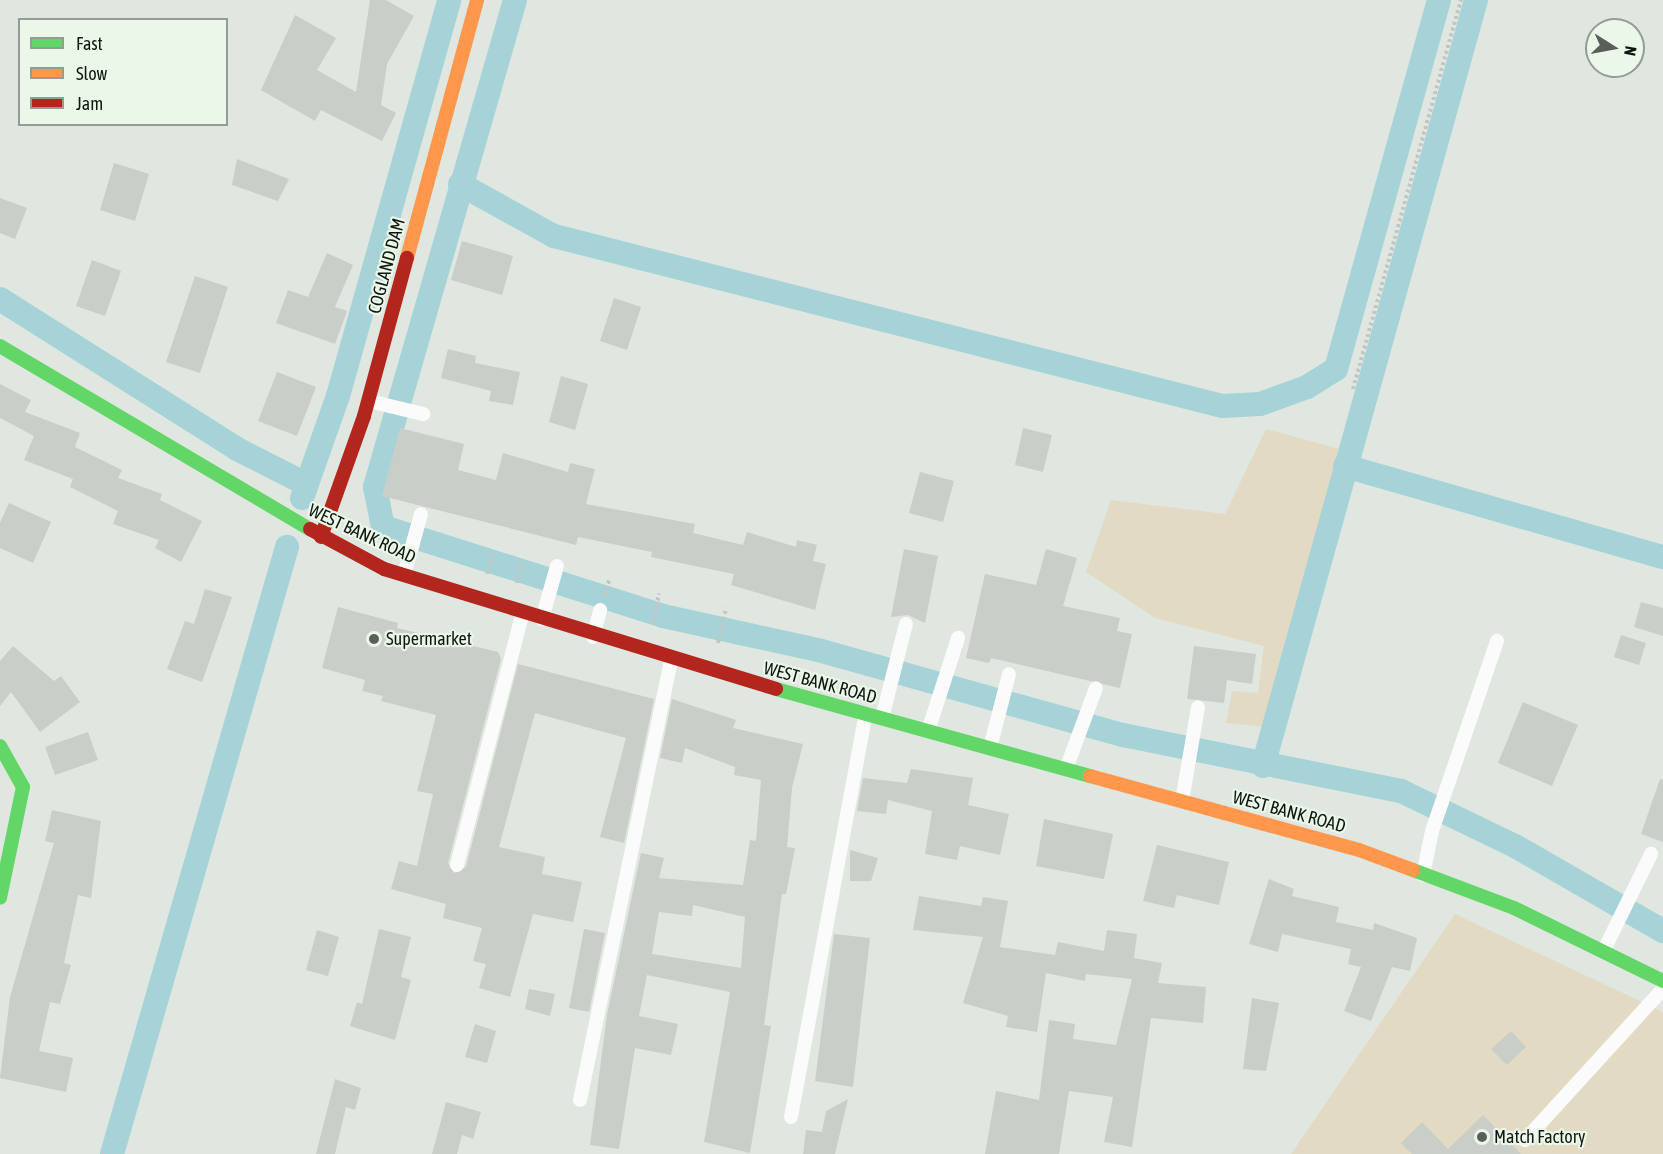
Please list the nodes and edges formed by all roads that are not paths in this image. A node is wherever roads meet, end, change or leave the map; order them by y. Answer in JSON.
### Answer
{"nodes":[{"id":1,"x":477,"y":0,"type":"edge"},
{"id":2,"x":0,"y":346,"type":"edge"},
{"id":3,"x":369,"y":401,"type":"junction"},
{"id":4,"x":417,"y":412,"type":"dead end"},
{"id":5,"x":420,"y":520,"type":"dead end"},
{"id":6,"x":321,"y":537,"type":"junction"},
{"id":7,"x":557,"y":566,"type":"dead end"},
{"id":8,"x":404,"y":575,"type":"junction"},
{"id":9,"x":485,"y":581,"type":"road end"},
{"id":10,"x":515,"y":589,"type":"road end"},
{"id":11,"x":480,"y":601,"type":"junction"},
{"id":12,"x":600,"y":610,"type":"dead end"},
{"id":13,"x":515,"y":612,"type":"junction"},
{"id":14,"x":542,"y":621,"type":"junction"},
{"id":15,"x":906,"y":624,"type":"dead end"},
{"id":16,"x":593,"y":638,"type":"junction"},
{"id":17,"x":957,"y":638,"type":"dead end"},
{"id":18,"x":1497,"y":641,"type":"dead end"},
{"id":19,"x":671,"y":660,"type":"junction"},
{"id":20,"x":1009,"y":674,"type":"dead end"},
{"id":21,"x":1096,"y":688,"type":"dead end"},
{"id":22,"x":1198,"y":707,"type":"dead end"},
{"id":23,"x":866,"y":714,"type":"junction"},
{"id":24,"x":882,"y":718,"type":"junction"},
{"id":25,"x":928,"y":731,"type":"junction"},
{"id":26,"x":0,"y":746,"type":"edge"},
{"id":27,"x":990,"y":748,"type":"junction"},
{"id":28,"x":1066,"y":769,"type":"junction"},
{"id":29,"x":1182,"y":801,"type":"junction"},
{"id":30,"x":1651,"y":854,"type":"dead end"},
{"id":31,"x":457,"y":865,"type":"dead end"},
{"id":32,"x":1423,"y":875,"type":"junction"},
{"id":33,"x":0,"y":898,"type":"edge"},
{"id":34,"x":1605,"y":948,"type":"junction"},
{"id":35,"x":1663,"y":981,"type":"edge"},
{"id":36,"x":1663,"y":989,"type":"edge"},
{"id":37,"x":580,"y":1100,"type":"dead end"},
{"id":38,"x":791,"y":1117,"type":"dead end"},
{"id":39,"x":1526,"y":1140,"type":"dead end"}],
"edges":[{"from":1,"to":3,"type":"main road","name":"COGLAND DAM"},
{"from":2,"to":6,"type":"main road","name":"WEST BANK ROAD"},
{"from":3,"to":4,"type":"lane"},
{"from":3,"to":6,"type":"main road","name":"COGLAND DAM"},
{"from":5,"to":8,"type":"lane"},
{"from":6,"to":8,"type":"main road","name":"WEST BANK ROAD"},
{"from":7,"to":14,"type":"lane"},
{"from":8,"to":11,"type":"main road","name":"WEST BANK ROAD"},
{"from":9,"to":11,"type":"lane"},
{"from":10,"to":13,"type":"lane"},
{"from":11,"to":13,"type":"main road","name":"WEST BANK ROAD"},
{"from":12,"to":16,"type":"lane"},
{"from":13,"to":14,"type":"main road","name":"WEST BANK ROAD"},
{"from":13,"to":31,"type":"lane"},
{"from":14,"to":16,"type":"main road","name":"WEST BANK ROAD"},
{"from":15,"to":24,"type":"lane"},
{"from":16,"to":19,"type":"main road","name":"WEST BANK ROAD"},
{"from":17,"to":25,"type":"lane"},
{"from":18,"to":32,"type":"lane"},
{"from":19,"to":23,"type":"main road","name":"WEST BANK ROAD"},
{"from":19,"to":37,"type":"lane"},
{"from":20,"to":27,"type":"lane"},
{"from":21,"to":28,"type":"lane"},
{"from":22,"to":29,"type":"lane"},
{"from":23,"to":24,"type":"main road","name":"WEST BANK ROAD"},
{"from":23,"to":38,"type":"lane"},
{"from":24,"to":25,"type":"main road","name":"WEST BANK ROAD"},
{"from":25,"to":27,"type":"main road","name":"WEST BANK ROAD"},
{"from":26,"to":33,"type":"main road"},
{"from":27,"to":28,"type":"main road","name":"WEST BANK ROAD"},
{"from":28,"to":29,"type":"main road","name":"WEST BANK ROAD"},
{"from":29,"to":32,"type":"main road","name":"WEST BANK ROAD"},
{"from":30,"to":34,"type":"lane"},
{"from":32,"to":34,"type":"main road","name":"WEST BANK ROAD"},
{"from":34,"to":35,"type":"main road","name":"WEST BANK ROAD"},
{"from":36,"to":39,"type":"lane"}]}
